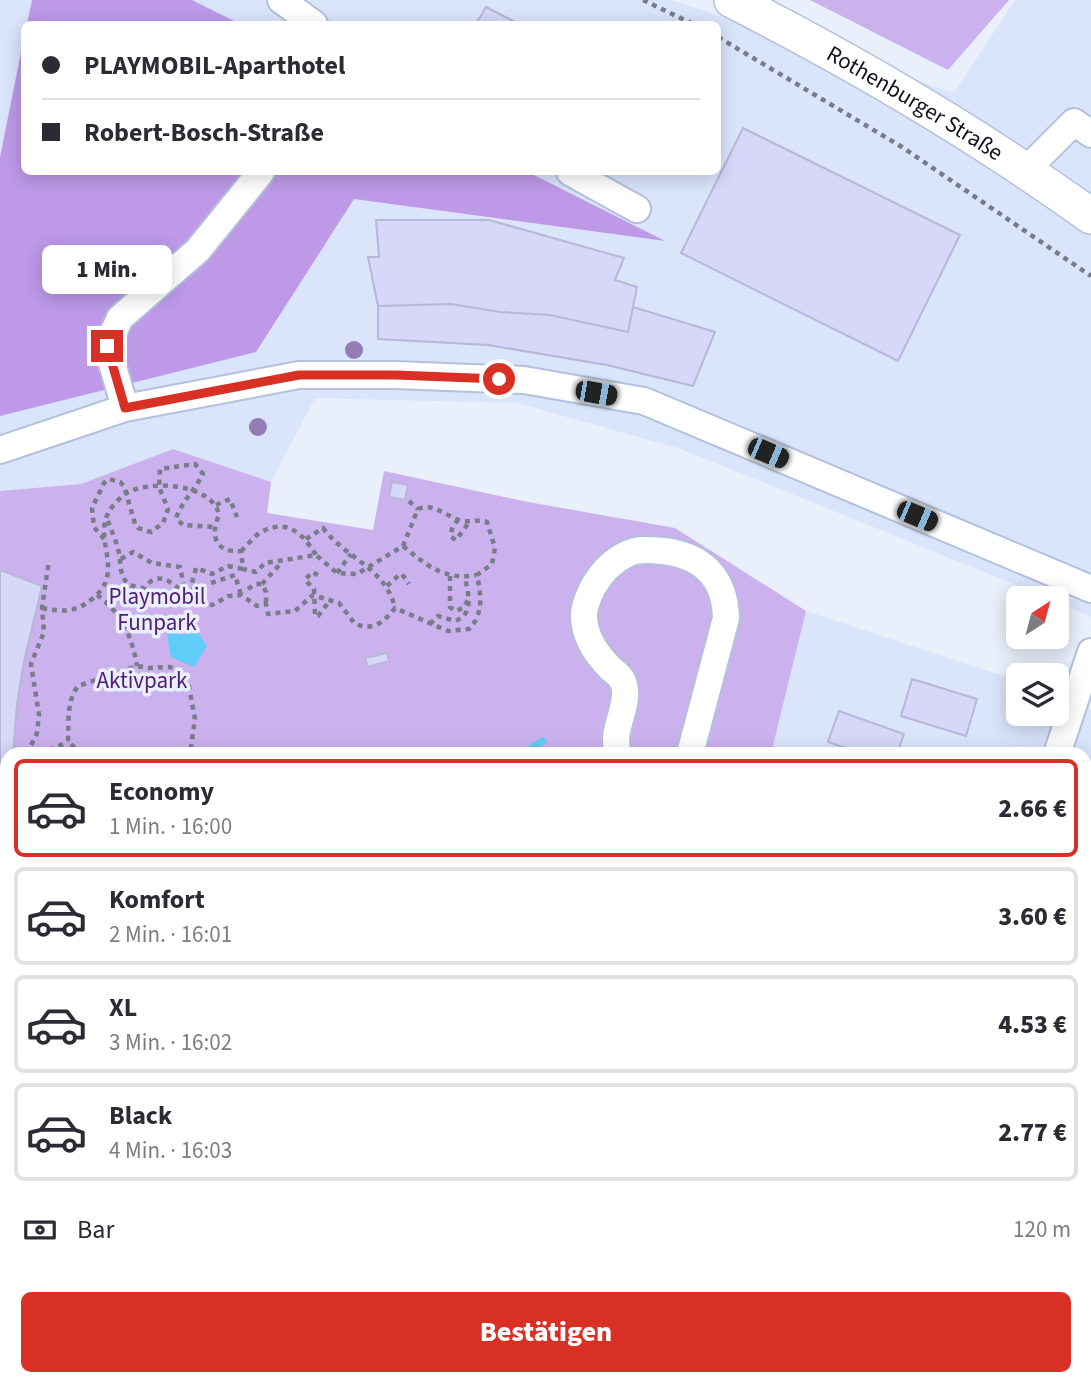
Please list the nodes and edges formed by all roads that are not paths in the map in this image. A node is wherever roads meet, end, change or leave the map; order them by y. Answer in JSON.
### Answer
{"nodes":[{"id":1,"x":281,"y":0,"type":"edge"},
{"id":2,"x":732,"y":0,"type":"edge"},
{"id":3,"x":310,"y":21,"type":"edge"},
{"id":4,"x":1091,"y":134,"type":"edge"},
{"id":5,"x":1026,"y":170,"type":"junction"},
{"id":6,"x":259,"y":175,"type":"edge"},
{"id":7,"x":575,"y":175,"type":"edge"},
{"id":8,"x":637,"y":209,"type":"dead end"},
{"id":9,"x":1091,"y":216,"type":"edge"},
{"id":10,"x":125,"y":408,"type":"junction"},
{"id":11,"x":0,"y":450,"type":"edge"},
{"id":12,"x":1091,"y":589,"type":"edge"},
{"id":13,"x":1091,"y":652,"type":"edge"},
{"id":14,"x":617,"y":747,"type":"edge"},
{"id":15,"x":692,"y":747,"type":"edge"},
{"id":16,"x":1058,"y":747,"type":"edge"}],
"edges":[{"from":1,"to":3,"type":"street"},
{"from":2,"to":5,"type":"main road","name":"Rothenburger Straße"},
{"from":4,"to":5,"type":"street"},
{"from":5,"to":9,"type":"main road","name":"Rothenburger Straße"},
{"from":6,"to":10,"type":"street"},
{"from":7,"to":8,"type":"street"},
{"from":10,"to":11,"type":"street"},
{"from":10,"to":12,"type":"street"},
{"from":13,"to":16,"type":"street"},
{"from":14,"to":15,"type":"street"}]}
